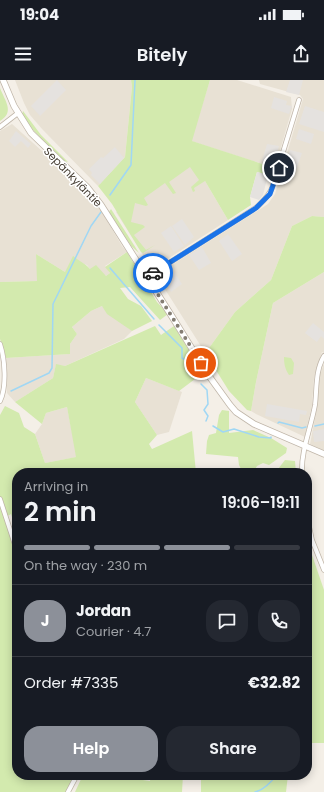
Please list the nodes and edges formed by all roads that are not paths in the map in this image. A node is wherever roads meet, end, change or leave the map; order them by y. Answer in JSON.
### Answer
{"nodes":[{"id":1,"x":3,"y":80,"type":"edge"},
{"id":2,"x":299,"y":100,"type":"dead end"},
{"id":3,"x":18,"y":113,"type":"junction"},
{"id":4,"x":0,"y":127,"type":"edge"},
{"id":5,"x":147,"y":277,"type":"junction"},
{"id":6,"x":0,"y":344,"type":"edge"},
{"id":7,"x":324,"y":356,"type":"edge"},
{"id":8,"x":0,"y":401,"type":"edge"},
{"id":9,"x":305,"y":447,"type":"junction"},
{"id":10,"x":324,"y":454,"type":"edge"},
{"id":11,"x":303,"y":468,"type":"edge"},
{"id":12,"x":0,"y":499,"type":"edge"},
{"id":13,"x":12,"y":536,"type":"edge"},
{"id":14,"x":312,"y":540,"type":"edge"},
{"id":15,"x":324,"y":570,"type":"edge"},
{"id":16,"x":74,"y":780,"type":"edge"},
{"id":17,"x":68,"y":792,"type":"edge"}],
"edges":[{"from":1,"to":3,"type":"street","name":"Sepänkyläntie"},
{"from":2,"to":5,"type":"street"},
{"from":3,"to":4,"type":"street"},
{"from":3,"to":5,"type":"street","name":"Sepänkyläntie"},
{"from":5,"to":9,"type":"street","name":"Sepänkyläntie"},
{"from":6,"to":8,"type":"street"},
{"from":7,"to":9,"type":"street"},
{"from":9,"to":10,"type":"street","name":"Sepänkyläntie"},
{"from":9,"to":11,"type":"street"},
{"from":12,"to":13,"type":"street"},
{"from":14,"to":15,"type":"street"},
{"from":16,"to":17,"type":"street"}]}
